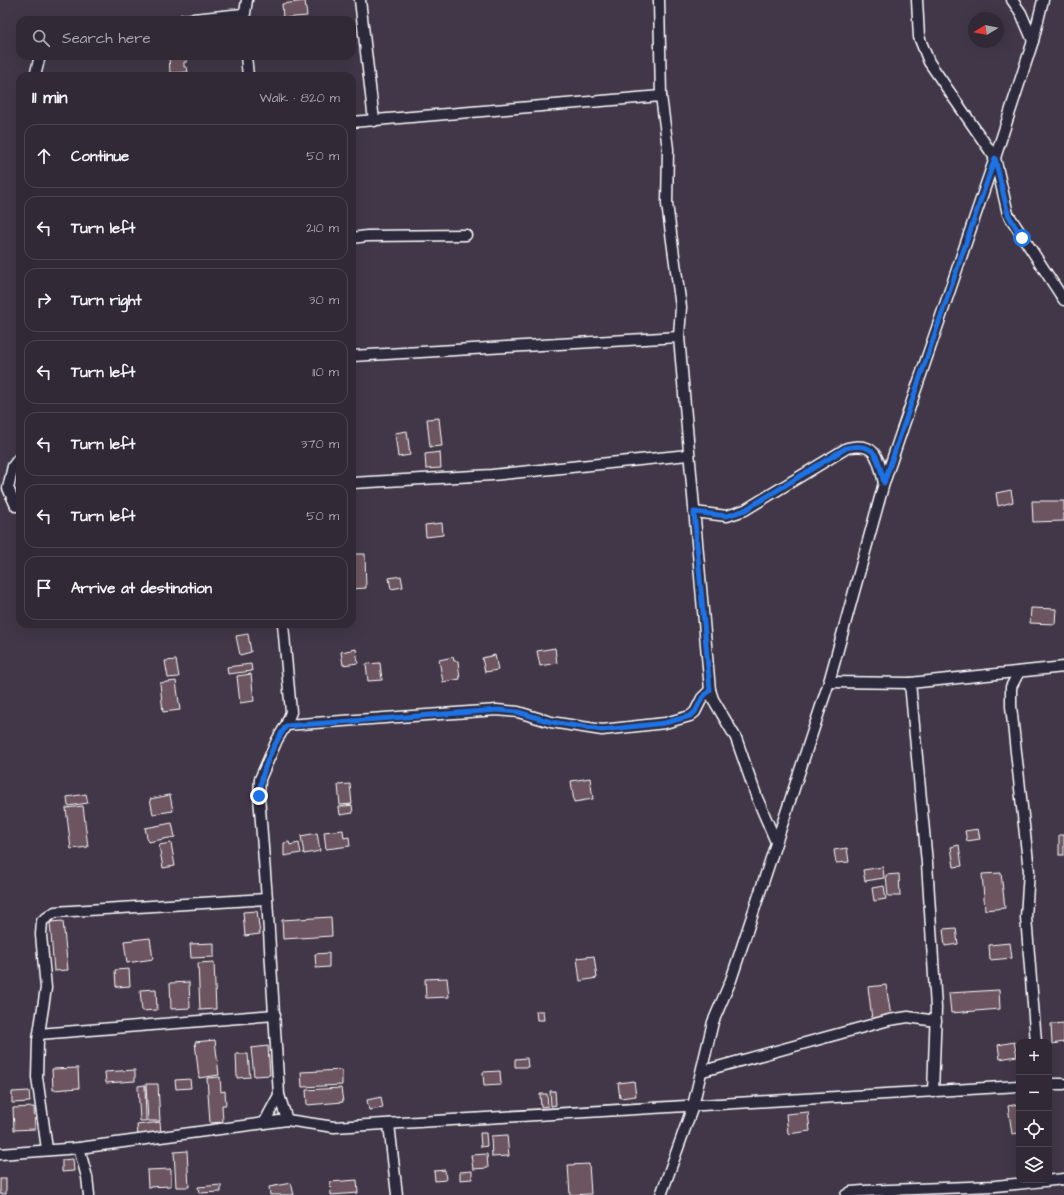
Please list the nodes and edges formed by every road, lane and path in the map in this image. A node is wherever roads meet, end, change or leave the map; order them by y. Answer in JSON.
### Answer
{"nodes":[{"id":1,"x":247,"y":0,"type":"edge"},
{"id":2,"x":360,"y":0,"type":"edge"},
{"id":3,"x":658,"y":0,"type":"edge"},
{"id":4,"x":918,"y":0,"type":"edge"},
{"id":5,"x":1012,"y":0,"type":"edge"},
{"id":6,"x":1043,"y":0,"type":"edge"},
{"id":7,"x":244,"y":16,"type":"edge"},
{"id":8,"x":1033,"y":40,"type":"junction"},
{"id":9,"x":39,"y":60,"type":"edge"},
{"id":10,"x":246,"y":60,"type":"edge"},
{"id":11,"x":36,"y":72,"type":"edge"},
{"id":12,"x":248,"y":72,"type":"edge"},
{"id":13,"x":661,"y":96,"type":"junction"},
{"id":14,"x":374,"y":121,"type":"junction"},
{"id":15,"x":356,"y":122,"type":"edge"},
{"id":16,"x":995,"y":158,"type":"junction"},
{"id":17,"x":466,"y":235,"type":"dead end"},
{"id":18,"x":356,"y":237,"type":"edge"},
{"id":19,"x":1064,"y":300,"type":"edge"},
{"id":20,"x":680,"y":337,"type":"junction"},
{"id":21,"x":356,"y":356,"type":"edge"},
{"id":22,"x":688,"y":456,"type":"junction"},
{"id":23,"x":16,"y":462,"type":"edge"},
{"id":24,"x":356,"y":483,"type":"edge"},
{"id":25,"x":884,"y":483,"type":"junction"},
{"id":26,"x":16,"y":506,"type":"edge"},
{"id":27,"x":694,"y":512,"type":"junction"},
{"id":28,"x":283,"y":628,"type":"edge"},
{"id":29,"x":1064,"y":667,"type":"edge"},
{"id":30,"x":1019,"y":672,"type":"junction"},
{"id":31,"x":829,"y":682,"type":"junction"},
{"id":32,"x":910,"y":683,"type":"junction"},
{"id":33,"x":710,"y":690,"type":"junction"},
{"id":34,"x":286,"y":726,"type":"junction"},
{"id":35,"x":776,"y":842,"type":"junction"},
{"id":36,"x":267,"y":900,"type":"junction"},
{"id":37,"x":275,"y":1015,"type":"junction"},
{"id":38,"x":936,"y":1022,"type":"junction"},
{"id":39,"x":39,"y":1034,"type":"junction"},
{"id":40,"x":1036,"y":1039,"type":"edge"},
{"id":41,"x":702,"y":1071,"type":"junction"},
{"id":42,"x":1052,"y":1083,"type":"edge"},
{"id":43,"x":1064,"y":1084,"type":"edge"},
{"id":44,"x":1016,"y":1086,"type":"edge"},
{"id":45,"x":933,"y":1092,"type":"junction"},
{"id":46,"x":279,"y":1095,"type":"junction"},
{"id":47,"x":694,"y":1106,"type":"junction"},
{"id":48,"x":287,"y":1120,"type":"junction"},
{"id":49,"x":264,"y":1123,"type":"junction"},
{"id":50,"x":389,"y":1124,"type":"junction"},
{"id":51,"x":79,"y":1148,"type":"junction"},
{"id":52,"x":47,"y":1149,"type":"junction"},
{"id":53,"x":0,"y":1154,"type":"edge"},
{"id":54,"x":1064,"y":1179,"type":"edge"},
{"id":55,"x":89,"y":1195,"type":"edge"},
{"id":56,"x":397,"y":1195,"type":"edge"},
{"id":57,"x":661,"y":1195,"type":"edge"},
{"id":58,"x":846,"y":1195,"type":"edge"}],
"edges":[{"from":1,"to":7,"type":"street"},
{"from":2,"to":14,"type":"street"},
{"from":3,"to":13,"type":"street"},
{"from":4,"to":16,"type":"street"},
{"from":5,"to":8,"type":"street"},
{"from":6,"to":8,"type":"street"},
{"from":8,"to":16,"type":"street"},
{"from":9,"to":11,"type":"street"},
{"from":10,"to":12,"type":"street"},
{"from":13,"to":14,"type":"street"},
{"from":13,"to":20,"type":"street"},
{"from":14,"to":15,"type":"street"},
{"from":16,"to":19,"type":"street"},
{"from":16,"to":25,"type":"street"},
{"from":17,"to":18,"type":"street"},
{"from":20,"to":21,"type":"street"},
{"from":20,"to":22,"type":"street"},
{"from":22,"to":24,"type":"street"},
{"from":22,"to":27,"type":"street"},
{"from":23,"to":26,"type":"street"},
{"from":25,"to":27,"type":"street"},
{"from":25,"to":31,"type":"street"},
{"from":27,"to":33,"type":"street"},
{"from":28,"to":34,"type":"street"},
{"from":29,"to":30,"type":"street"},
{"from":30,"to":32,"type":"street"},
{"from":30,"to":40,"type":"street"},
{"from":31,"to":32,"type":"street"},
{"from":31,"to":35,"type":"street"},
{"from":32,"to":38,"type":"street"},
{"from":33,"to":34,"type":"street"},
{"from":33,"to":35,"type":"street"},
{"from":34,"to":36,"type":"street"},
{"from":35,"to":41,"type":"street"},
{"from":36,"to":37,"type":"street"},
{"from":36,"to":39,"type":"street"},
{"from":37,"to":39,"type":"street"},
{"from":37,"to":46,"type":"street"},
{"from":38,"to":41,"type":"street"},
{"from":38,"to":45,"type":"street"},
{"from":39,"to":52,"type":"street"},
{"from":41,"to":47,"type":"street"},
{"from":42,"to":43,"type":"street"},
{"from":44,"to":45,"type":"street"},
{"from":45,"to":47,"type":"street"},
{"from":46,"to":48,"type":"street"},
{"from":46,"to":49,"type":"street"},
{"from":47,"to":50,"type":"street"},
{"from":47,"to":57,"type":"street"},
{"from":48,"to":49,"type":"street"},
{"from":48,"to":50,"type":"street"},
{"from":49,"to":51,"type":"street"},
{"from":50,"to":56,"type":"street"},
{"from":51,"to":52,"type":"street"},
{"from":51,"to":55,"type":"street"},
{"from":52,"to":53,"type":"street"},
{"from":54,"to":58,"type":"street"}]}
